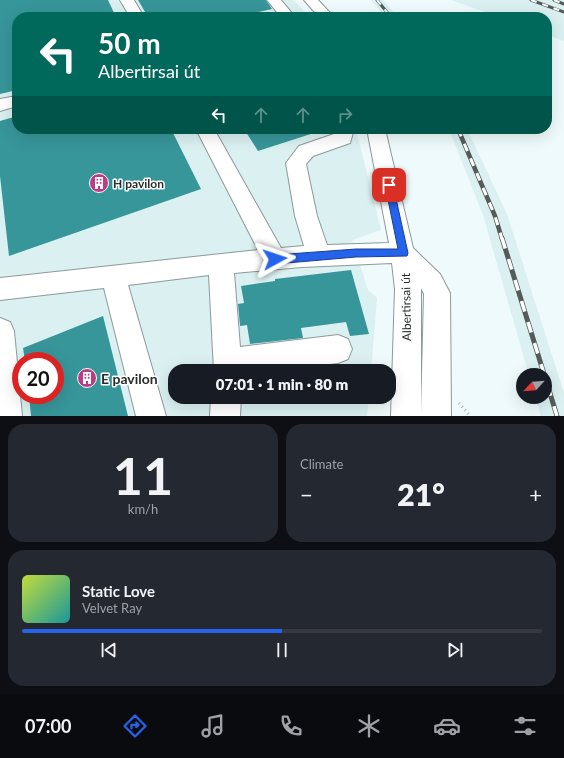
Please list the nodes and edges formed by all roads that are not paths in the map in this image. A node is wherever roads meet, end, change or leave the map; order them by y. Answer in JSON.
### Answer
{"nodes":[{"id":1,"x":127,"y":0,"type":"edge"},
{"id":2,"x":274,"y":0,"type":"edge"},
{"id":3,"x":311,"y":0,"type":"edge"},
{"id":4,"x":134,"y":12,"type":"edge"},
{"id":5,"x":284,"y":12,"type":"edge"},
{"id":6,"x":322,"y":12,"type":"edge"},
{"id":7,"x":12,"y":102,"type":"edge"},
{"id":8,"x":0,"y":105,"type":"edge"},
{"id":9,"x":208,"y":134,"type":"edge"},
{"id":10,"x":344,"y":134,"type":"edge"},
{"id":11,"x":377,"y":134,"type":"edge"},
{"id":12,"x":403,"y":253,"type":"junction"},
{"id":13,"x":319,"y":256,"type":"junction"},
{"id":14,"x":275,"y":259,"type":"junction"},
{"id":15,"x":222,"y":264,"type":"junction"},
{"id":16,"x":113,"y":276,"type":"junction"},
{"id":17,"x":0,"y":289,"type":"edge"},
{"id":18,"x":0,"y":331,"type":"edge"},
{"id":19,"x":338,"y":349,"type":"dead end"},
{"id":20,"x":229,"y":364,"type":"edge"},
{"id":21,"x":247,"y":364,"type":"edge"},
{"id":22,"x":226,"y":404,"type":"edge"},
{"id":23,"x":7,"y":416,"type":"edge"},
{"id":24,"x":151,"y":416,"type":"edge"},
{"id":25,"x":225,"y":416,"type":"edge"},
{"id":26,"x":406,"y":416,"type":"edge"},
{"id":27,"x":436,"y":416,"type":"edge"}],
"edges":[{"from":1,"to":4,"type":"street"},
{"from":2,"to":5,"type":"street"},
{"from":3,"to":6,"type":"street"},
{"from":7,"to":8,"type":"street"},
{"from":9,"to":14,"type":"street"},
{"from":10,"to":13,"type":"street"},
{"from":11,"to":12,"type":"street","name":"Albertirsai út"},
{"from":12,"to":13,"type":"street"},
{"from":12,"to":26,"type":"street","name":"Albertirsai út"},
{"from":12,"to":27,"type":"street"},
{"from":13,"to":14,"type":"street"},
{"from":14,"to":15,"type":"street"},
{"from":15,"to":16,"type":"street"},
{"from":15,"to":20,"type":"street"},
{"from":16,"to":17,"type":"street"},
{"from":16,"to":24,"type":"street"},
{"from":18,"to":23,"type":"street"},
{"from":19,"to":21,"type":"street"},
{"from":22,"to":25,"type":"street"}]}
